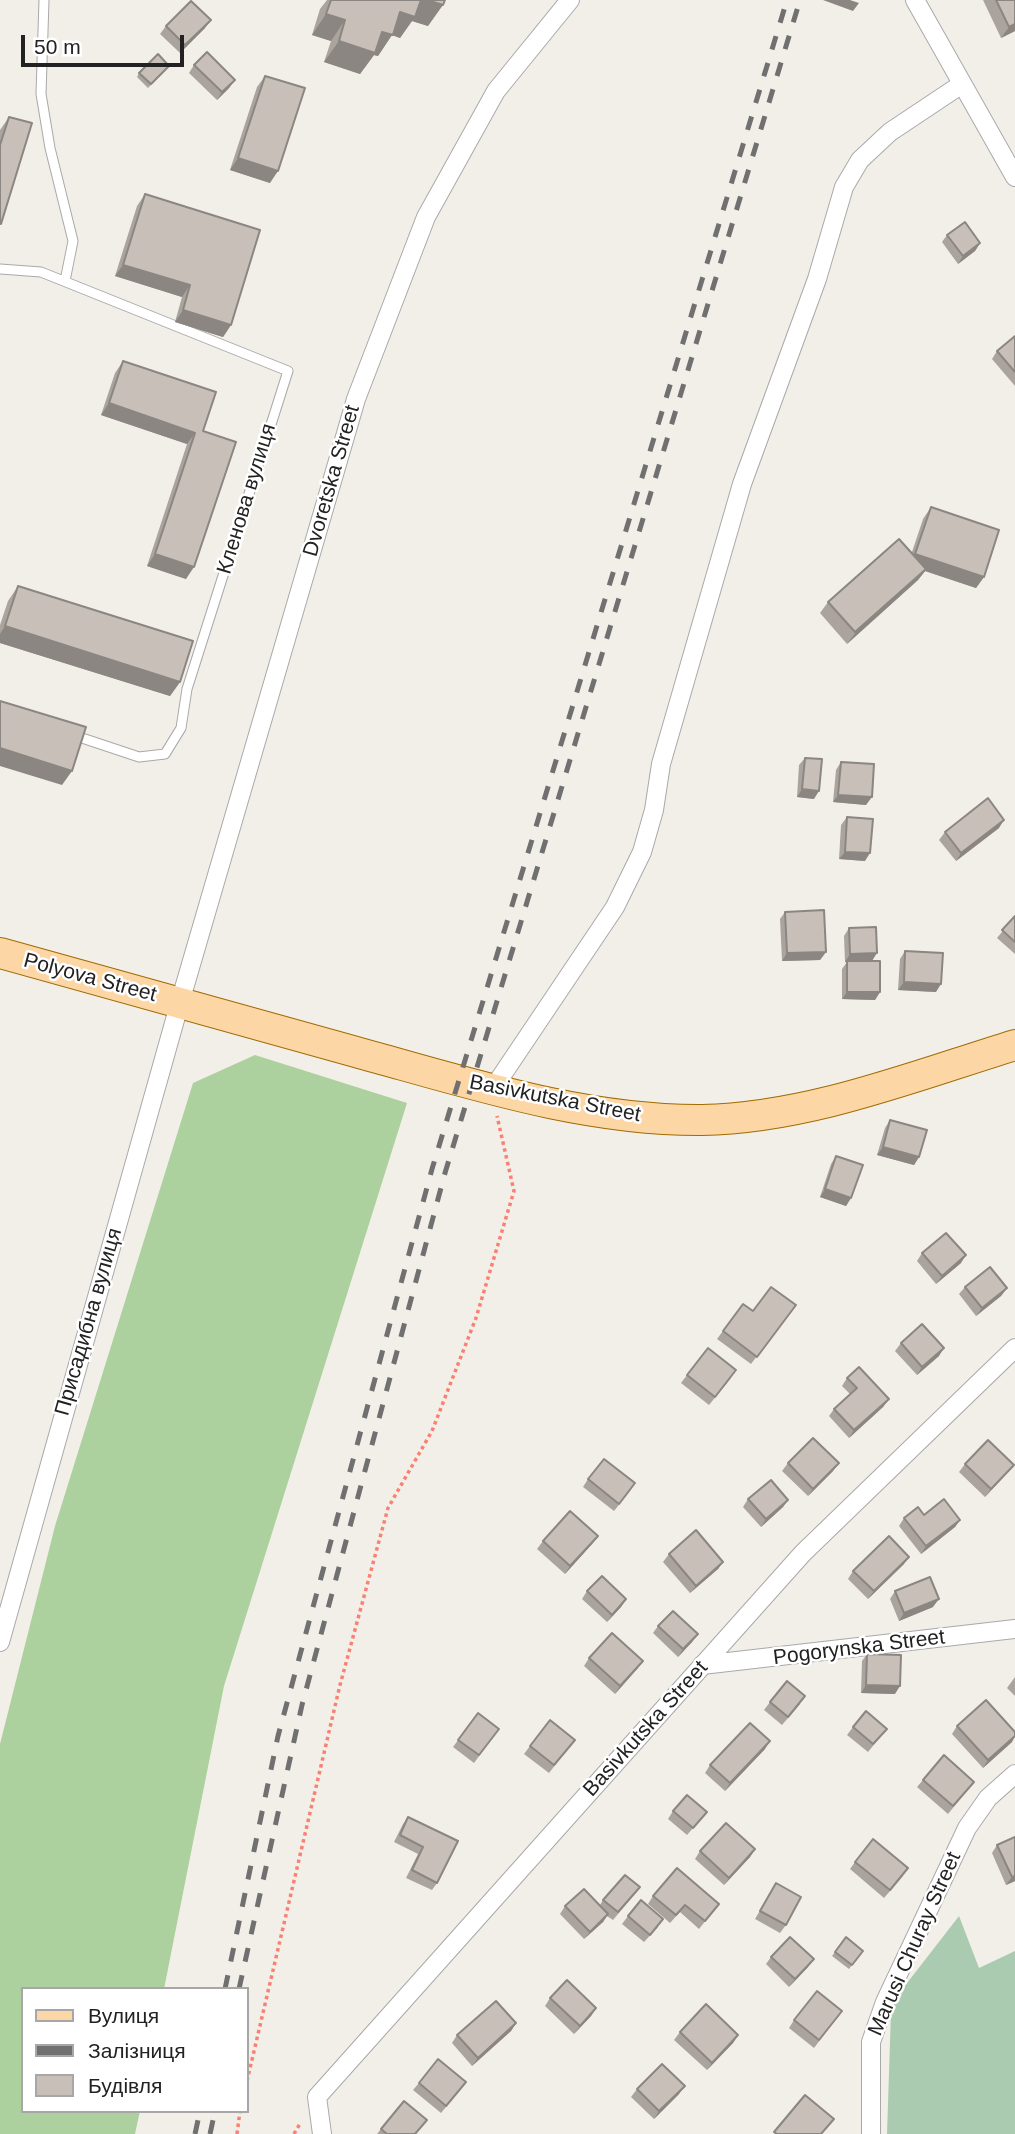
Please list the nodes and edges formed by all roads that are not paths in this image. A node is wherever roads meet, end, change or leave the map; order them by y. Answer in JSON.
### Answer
{"nodes":[{"id":1,"x":44,"y":0,"type":"edge"},
{"id":2,"x":915,"y":0,"type":"edge"},
{"id":3,"x":566,"y":2,"type":"edge"},
{"id":4,"x":962,"y":84,"type":"junction"},
{"id":5,"x":1015,"y":177,"type":"edge"},
{"id":6,"x":0,"y":268,"type":"edge"},
{"id":7,"x":65,"y":281,"type":"junction"},
{"id":8,"x":63,"y":732,"type":"edge"},
{"id":9,"x":0,"y":953,"type":"edge"},
{"id":10,"x":180,"y":1002,"type":"junction"},
{"id":11,"x":1015,"y":1045,"type":"edge"},
{"id":12,"x":492,"y":1090,"type":"junction"},
{"id":13,"x":1015,"y":1348,"type":"edge"},
{"id":14,"x":1015,"y":1629,"type":"edge"},
{"id":15,"x":0,"y":1642,"type":"edge"},
{"id":16,"x":702,"y":1665,"type":"junction"},
{"id":17,"x":1015,"y":1774,"type":"edge"},
{"id":18,"x":322,"y":2134,"type":"edge"},
{"id":19,"x":871,"y":2134,"type":"edge"}],
"edges":[{"from":1,"to":7,"type":"lane"},
{"from":2,"to":4,"type":"street"},
{"from":3,"to":10,"type":"street","name":"Dvoretska Street"},
{"from":4,"to":5,"type":"street"},
{"from":4,"to":12,"type":"street"},
{"from":6,"to":7,"type":"lane","name":"Кленова вулиця"},
{"from":7,"to":8,"type":"lane","name":"Кленова вулиця"},
{"from":9,"to":10,"type":"main road","name":"Polyova Street"},
{"from":10,"to":12,"type":"main road","name":"Basivkutska Street"},
{"from":10,"to":15,"type":"street","name":"Присадибна вулиця"},
{"from":11,"to":12,"type":"main road","name":"Basivkutska Street"},
{"from":13,"to":16,"type":"street","name":"Basivkutska Street"},
{"from":14,"to":16,"type":"street","name":"Pogorynska Street"},
{"from":16,"to":18,"type":"street","name":"Basivkutska Street"},
{"from":17,"to":19,"type":"street","name":"Marusi Churay Street"}]}
